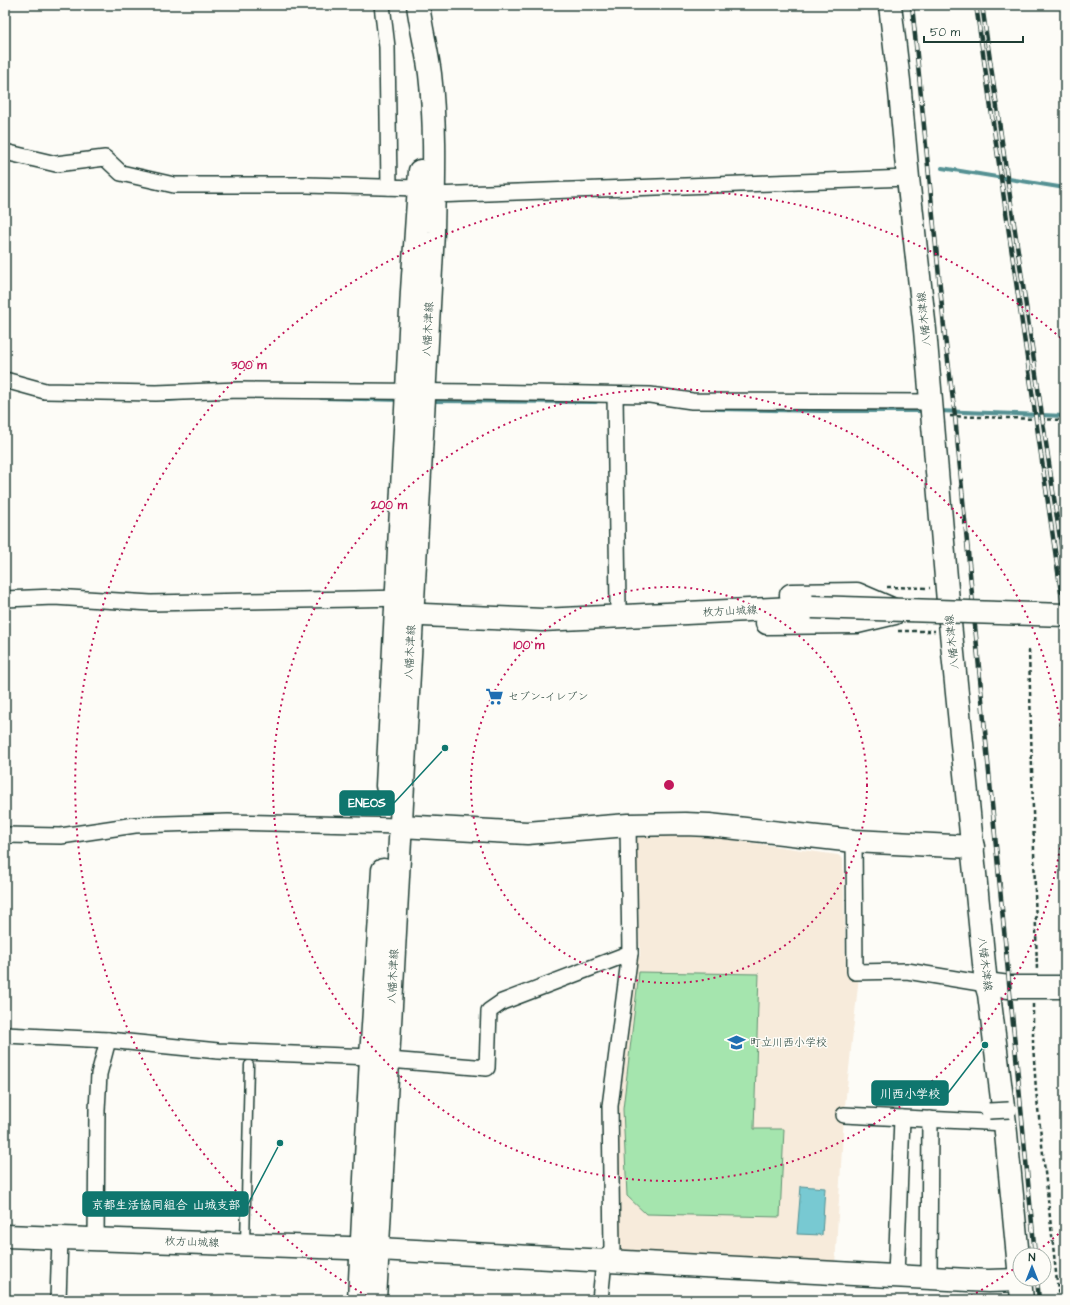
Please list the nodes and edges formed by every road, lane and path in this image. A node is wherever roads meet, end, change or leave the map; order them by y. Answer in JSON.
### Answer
{"nodes":[{"id":1,"x":382,"y":5,"type":"edge"},
{"id":2,"x":410,"y":5,"type":"edge"},
{"id":3,"x":418,"y":5,"type":"edge"},
{"id":4,"x":890,"y":5,"type":"edge"},
{"id":5,"x":5,"y":152,"type":"edge"},
{"id":6,"x":908,"y":178,"type":"junction"},
{"id":7,"x":389,"y":187,"type":"junction"},
{"id":8,"x":427,"y":191,"type":"junction"},
{"id":9,"x":5,"y":380,"type":"edge"},
{"id":10,"x":416,"y":391,"type":"junction"},
{"id":11,"x":615,"y":395,"type":"junction"},
{"id":12,"x":931,"y":402,"type":"junction"},
{"id":13,"x":955,"y":416,"type":"dead end"},
{"id":14,"x":1065,"y":420,"type":"edge"},
{"id":15,"x":5,"y":599,"type":"edge"},
{"id":16,"x":404,"y":606,"type":"junction"},
{"id":17,"x":618,"y":606,"type":"junction"},
{"id":18,"x":898,"y":612,"type":"junction"},
{"id":19,"x":949,"y":613,"type":"junction"},
{"id":20,"x":1065,"y":615,"type":"edge"},
{"id":21,"x":542,"y":620,"type":"junction"},
{"id":22,"x":1029,"y":650,"type":"dead end"},
{"id":23,"x":628,"y":825,"type":"junction"},
{"id":24,"x":393,"y":826,"type":"junction"},
{"id":25,"x":5,"y":835,"type":"edge"},
{"id":26,"x":854,"y":841,"type":"junction"},
{"id":27,"x":973,"y":847,"type":"junction"},
{"id":28,"x":630,"y":953,"type":"junction"},
{"id":29,"x":986,"y":984,"type":"junction"},
{"id":30,"x":1035,"y":987,"type":"junction"},
{"id":31,"x":1065,"y":987,"type":"edge"},
{"id":32,"x":5,"y":1035,"type":"edge"},
{"id":33,"x":108,"y":1040,"type":"junction"},
{"id":34,"x":380,"y":1058,"type":"junction"},
{"id":35,"x":249,"y":1064,"type":"dead end"},
{"id":36,"x":844,"y":1115,"type":"dead end"},
{"id":37,"x":1001,"y":1115,"type":"junction"},
{"id":38,"x":902,"y":1118,"type":"junction"},
{"id":39,"x":930,"y":1119,"type":"junction"},
{"id":40,"x":5,"y":1236,"type":"edge"},
{"id":41,"x":60,"y":1238,"type":"junction"},
{"id":42,"x":96,"y":1239,"type":"junction"},
{"id":43,"x":245,"y":1244,"type":"junction"},
{"id":44,"x":1017,"y":1247,"type":"edge"},
{"id":45,"x":370,"y":1248,"type":"junction"},
{"id":46,"x":604,"y":1261,"type":"junction"},
{"id":47,"x":896,"y":1276,"type":"junction"},
{"id":48,"x":929,"y":1278,"type":"junction"},
{"id":49,"x":1012,"y":1283,"type":"edge"},
{"id":50,"x":58,"y":1300,"type":"edge"},
{"id":51,"x":359,"y":1300,"type":"edge"},
{"id":52,"x":375,"y":1300,"type":"edge"},
{"id":53,"x":600,"y":1300,"type":"edge"},
{"id":54,"x":1059,"y":1300,"type":"edge"}],
"edges":[{"from":1,"to":7,"type":"street"},
{"from":2,"to":8,"type":"main road","name":"八幡木津線"},
{"from":3,"to":8,"type":"main road","name":"八幡木津線"},
{"from":4,"to":6,"type":"main road","name":"八幡木津線"},
{"from":5,"to":7,"type":"street"},
{"from":6,"to":8,"type":"street"},
{"from":6,"to":12,"type":"main road","name":"八幡木津線"},
{"from":7,"to":8,"type":"street"},
{"from":8,"to":10,"type":"main road","name":"八幡木津線"},
{"from":9,"to":10,"type":"street"},
{"from":10,"to":11,"type":"street"},
{"from":10,"to":16,"type":"main road","name":"八幡木津線"},
{"from":11,"to":12,"type":"street"},
{"from":11,"to":17,"type":"street"},
{"from":12,"to":19,"type":"main road","name":"八幡木津線"},
{"from":13,"to":14,"type":"path"},
{"from":15,"to":16,"type":"street"},
{"from":16,"to":21,"type":"main road","name":"枚方山城線"},
{"from":16,"to":24,"type":"main road","name":"八幡木津線"},
{"from":17,"to":18,"type":"main road"},
{"from":17,"to":21,"type":"main road"},
{"from":18,"to":19,"type":"main road"},
{"from":18,"to":21,"type":"main road"},
{"from":19,"to":27,"type":"main road","name":"八幡木津線"},
{"from":20,"to":21,"type":"main road","name":"枚方山城線","bridge":true},
{"from":22,"to":30,"type":"path"},
{"from":23,"to":24,"type":"main road"},
{"from":23,"to":26,"type":"main road"},
{"from":23,"to":28,"type":"street"},
{"from":24,"to":25,"type":"street"},
{"from":24,"to":34,"type":"main road","name":"八幡木津線"},
{"from":26,"to":27,"type":"main road"},
{"from":26,"to":29,"type":"street"},
{"from":27,"to":29,"type":"main road","name":"八幡木津線"},
{"from":28,"to":34,"type":"street"},
{"from":28,"to":46,"type":"street"},
{"from":29,"to":30,"type":"main road"},
{"from":29,"to":37,"type":"main road","name":"八幡木津線"},
{"from":30,"to":31,"type":"main road"},
{"from":30,"to":54,"type":"path"},
{"from":32,"to":33,"type":"street"},
{"from":33,"to":34,"type":"street"},
{"from":33,"to":42,"type":"street"},
{"from":34,"to":45,"type":"main road","name":"八幡木津線"},
{"from":35,"to":43,"type":"lane"},
{"from":36,"to":38,"type":"street"},
{"from":37,"to":39,"type":"street"},
{"from":37,"to":44,"type":"main road","name":"八幡木津線"},
{"from":38,"to":39,"type":"street"},
{"from":38,"to":47,"type":"street"},
{"from":39,"to":48,"type":"street"},
{"from":40,"to":41,"type":"main road","name":"枚方山城線"},
{"from":41,"to":42,"type":"main road","name":"枚方山城線"},
{"from":41,"to":50,"type":"street"},
{"from":42,"to":43,"type":"main road","name":"枚方山城線"},
{"from":43,"to":45,"type":"main road","name":"枚方山城線"},
{"from":45,"to":46,"type":"main road","name":"枚方山城線"},
{"from":45,"to":51,"type":"main road","name":"八幡木津線"},
{"from":45,"to":52,"type":"main road","name":"八幡木津線"},
{"from":46,"to":47,"type":"main road","name":"枚方山城線"},
{"from":46,"to":53,"type":"street"},
{"from":47,"to":48,"type":"main road","name":"枚方山城線"},
{"from":48,"to":49,"type":"main road","name":"枚方山城線"}]}
